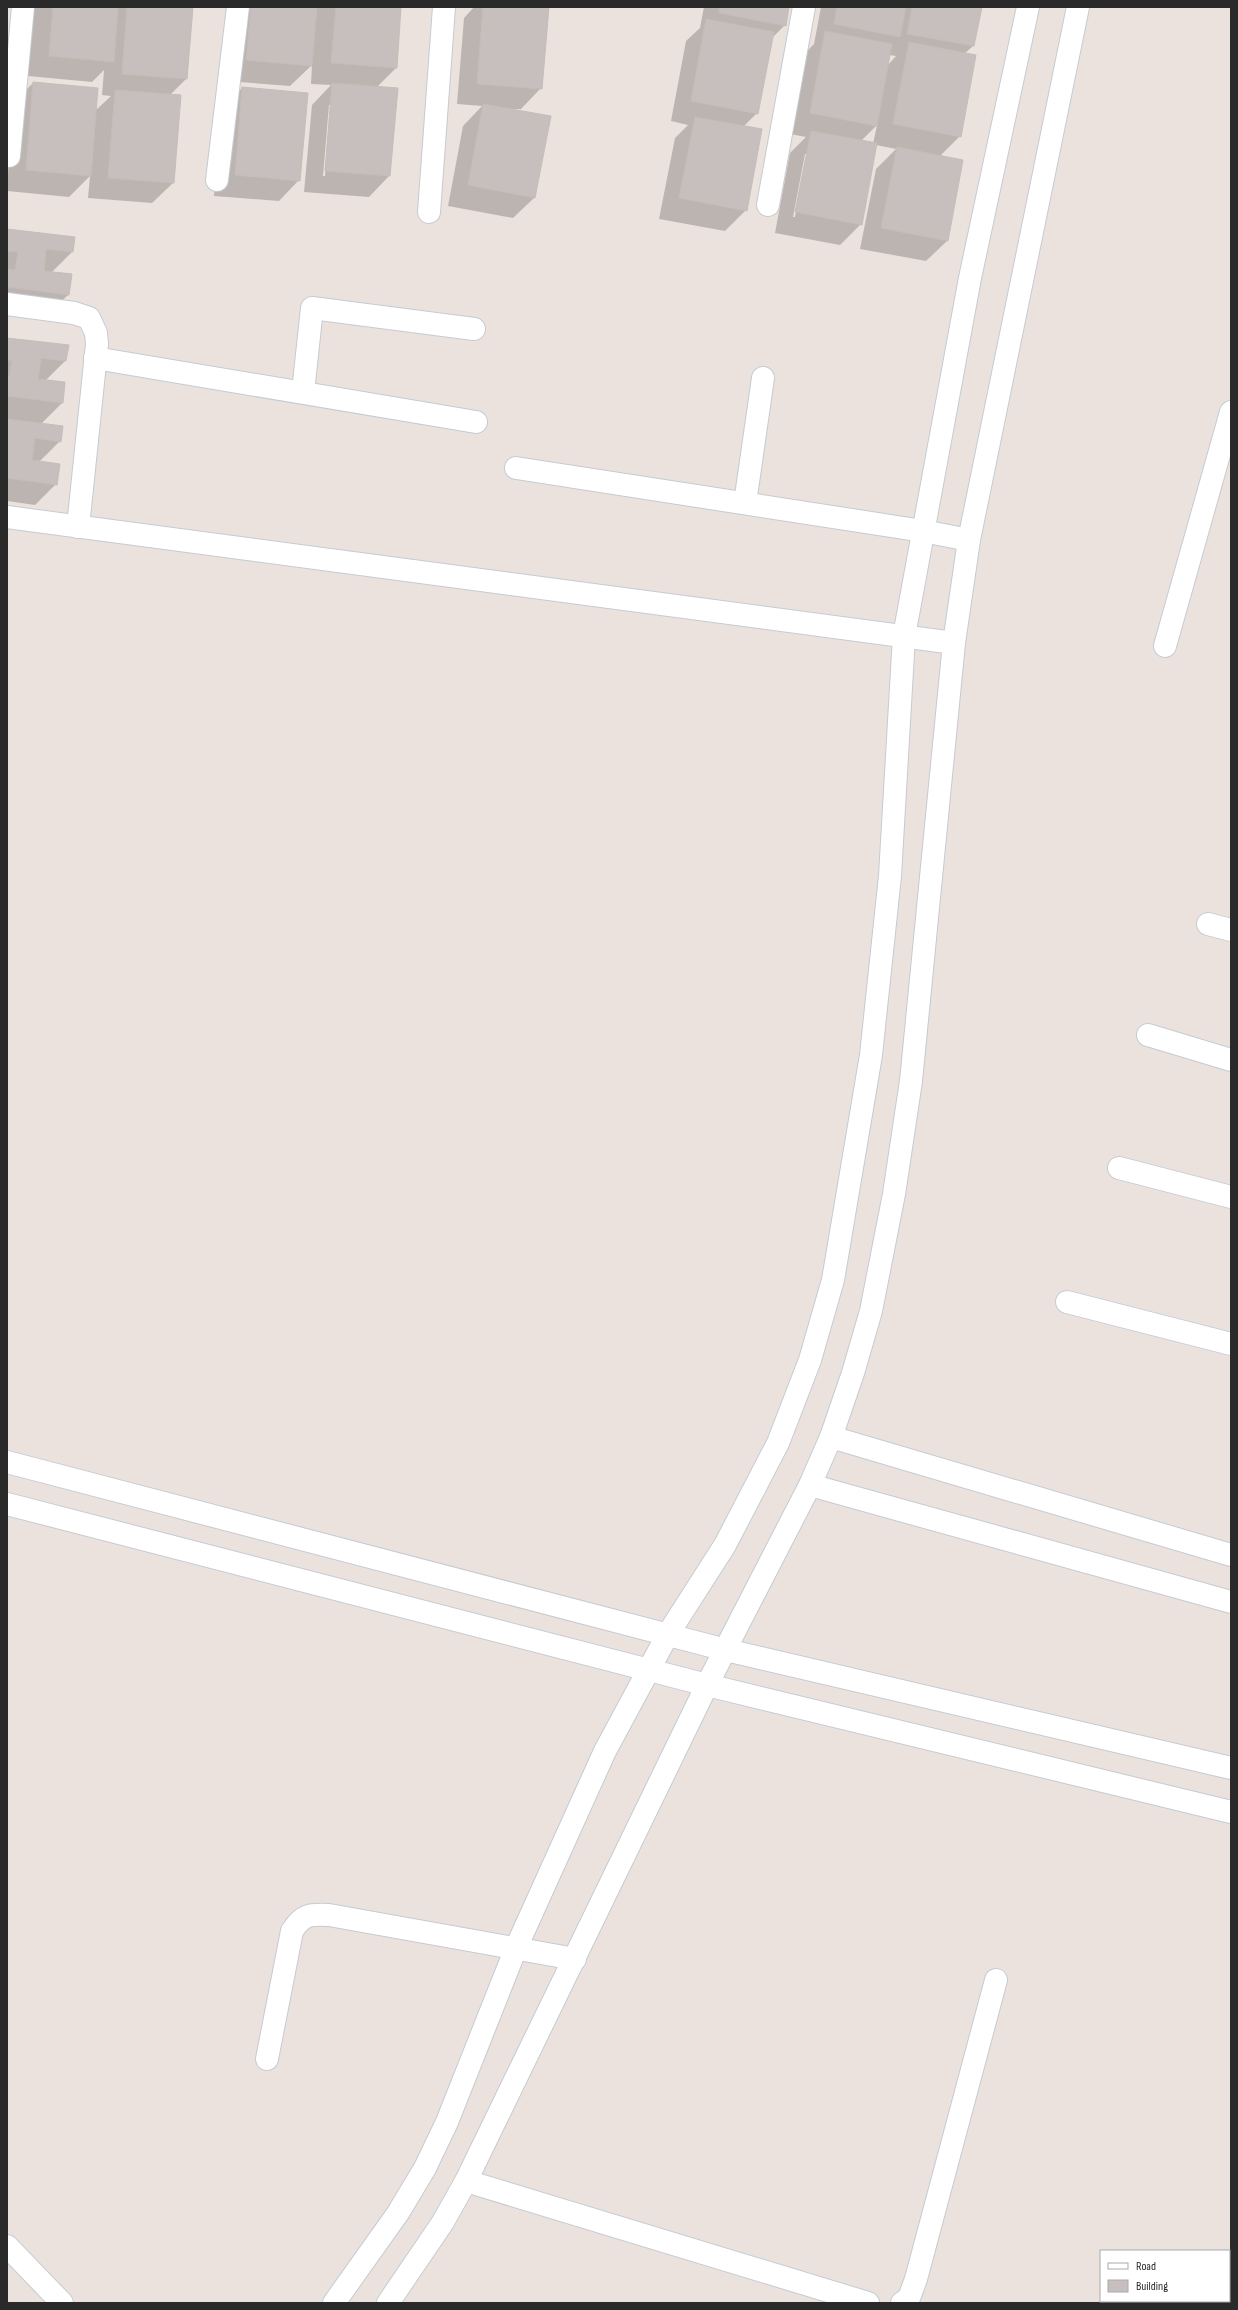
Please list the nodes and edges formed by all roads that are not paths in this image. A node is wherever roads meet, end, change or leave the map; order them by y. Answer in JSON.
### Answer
{"nodes":[{"id":1,"x":22,"y":7,"type":"edge"},
{"id":2,"x":238,"y":7,"type":"edge"},
{"id":3,"x":444,"y":7,"type":"edge"},
{"id":4,"x":804,"y":7,"type":"edge"},
{"id":5,"x":1028,"y":7,"type":"edge"},
{"id":6,"x":1078,"y":7,"type":"edge"},
{"id":7,"x":8,"y":156,"type":"dead end"},
{"id":8,"x":217,"y":180,"type":"dead end"},
{"id":9,"x":768,"y":205,"type":"dead end"},
{"id":10,"x":429,"y":212,"type":"dead end"},
{"id":11,"x":7,"y":304,"type":"edge"},
{"id":12,"x":474,"y":329,"type":"dead end"},
{"id":13,"x":96,"y":358,"type":"junction"},
{"id":14,"x":763,"y":378,"type":"dead end"},
{"id":15,"x":302,"y":392,"type":"junction"},
{"id":16,"x":1231,"y":412,"type":"edge"},
{"id":17,"x":476,"y":422,"type":"dead end"},
{"id":18,"x":516,"y":468,"type":"dead end"},
{"id":19,"x":745,"y":503,"type":"junction"},
{"id":20,"x":7,"y":517,"type":"edge"},
{"id":21,"x":78,"y":526,"type":"junction"},
{"id":22,"x":923,"y":531,"type":"junction"},
{"id":23,"x":969,"y":540,"type":"junction"},
{"id":24,"x":904,"y":636,"type":"junction"},
{"id":25,"x":954,"y":643,"type":"junction"},
{"id":26,"x":1165,"y":646,"type":"dead end"},
{"id":27,"x":1208,"y":924,"type":"dead end"},
{"id":28,"x":1231,"y":930,"type":"edge"},
{"id":29,"x":1148,"y":1035,"type":"dead end"},
{"id":30,"x":1231,"y":1060,"type":"edge"},
{"id":31,"x":1119,"y":1168,"type":"dead end"},
{"id":32,"x":1231,"y":1197,"type":"edge"},
{"id":33,"x":1067,"y":1302,"type":"dead end"},
{"id":34,"x":1231,"y":1344,"type":"edge"},
{"id":35,"x":831,"y":1437,"type":"junction"},
{"id":36,"x":7,"y":1462,"type":"edge"},
{"id":37,"x":810,"y":1485,"type":"junction"},
{"id":38,"x":7,"y":1504,"type":"edge"},
{"id":39,"x":1231,"y":1555,"type":"edge"},
{"id":40,"x":1231,"y":1602,"type":"edge"},
{"id":41,"x":668,"y":1634,"type":"junction"},
{"id":42,"x":726,"y":1650,"type":"junction"},
{"id":43,"x":648,"y":1669,"type":"junction"},
{"id":44,"x":707,"y":1685,"type":"junction"},
{"id":45,"x":1231,"y":1768,"type":"edge"},
{"id":46,"x":1231,"y":1812,"type":"edge"},
{"id":47,"x":516,"y":1948,"type":"junction"},
{"id":48,"x":575,"y":1959,"type":"junction"},
{"id":49,"x":996,"y":1980,"type":"dead end"},
{"id":50,"x":267,"y":2059,"type":"dead end"},
{"id":51,"x":466,"y":2181,"type":"junction"},
{"id":52,"x":7,"y":2246,"type":"edge"},
{"id":53,"x":62,"y":2303,"type":"edge"},
{"id":54,"x":334,"y":2303,"type":"edge"},
{"id":55,"x":388,"y":2303,"type":"edge"},
{"id":56,"x":868,"y":2303,"type":"edge"},
{"id":57,"x":902,"y":2303,"type":"edge"}],
"edges":[{"from":1,"to":7,"type":"street"},
{"from":2,"to":8,"type":"street"},
{"from":3,"to":10,"type":"street"},
{"from":4,"to":9,"type":"street"},
{"from":5,"to":22,"type":"street"},
{"from":6,"to":23,"type":"street"},
{"from":11,"to":13,"type":"street"},
{"from":12,"to":15,"type":"street"},
{"from":13,"to":15,"type":"street"},
{"from":13,"to":21,"type":"street"},
{"from":14,"to":19,"type":"street"},
{"from":15,"to":17,"type":"street"},
{"from":16,"to":26,"type":"street"},
{"from":18,"to":19,"type":"street"},
{"from":19,"to":22,"type":"street"},
{"from":20,"to":21,"type":"street"},
{"from":21,"to":24,"type":"street"},
{"from":22,"to":23,"type":"street"},
{"from":22,"to":24,"type":"street"},
{"from":23,"to":25,"type":"street"},
{"from":24,"to":25,"type":"street"},
{"from":24,"to":41,"type":"street"},
{"from":25,"to":35,"type":"street"},
{"from":27,"to":28,"type":"street"},
{"from":29,"to":30,"type":"street"},
{"from":31,"to":32,"type":"street"},
{"from":33,"to":34,"type":"street"},
{"from":35,"to":37,"type":"street"},
{"from":35,"to":39,"type":"street"},
{"from":36,"to":41,"type":"street"},
{"from":37,"to":40,"type":"street"},
{"from":37,"to":42,"type":"street"},
{"from":38,"to":43,"type":"street"},
{"from":41,"to":42,"type":"street"},
{"from":41,"to":43,"type":"street"},
{"from":42,"to":44,"type":"street"},
{"from":42,"to":45,"type":"street"},
{"from":43,"to":44,"type":"street"},
{"from":43,"to":47,"type":"street"},
{"from":44,"to":46,"type":"street"},
{"from":44,"to":48,"type":"street"},
{"from":47,"to":48,"type":"street"},
{"from":47,"to":50,"type":"street"},
{"from":47,"to":54,"type":"street"},
{"from":48,"to":51,"type":"street"},
{"from":49,"to":57,"type":"street"},
{"from":51,"to":55,"type":"street"},
{"from":51,"to":56,"type":"street"},
{"from":52,"to":53,"type":"street"}]}
